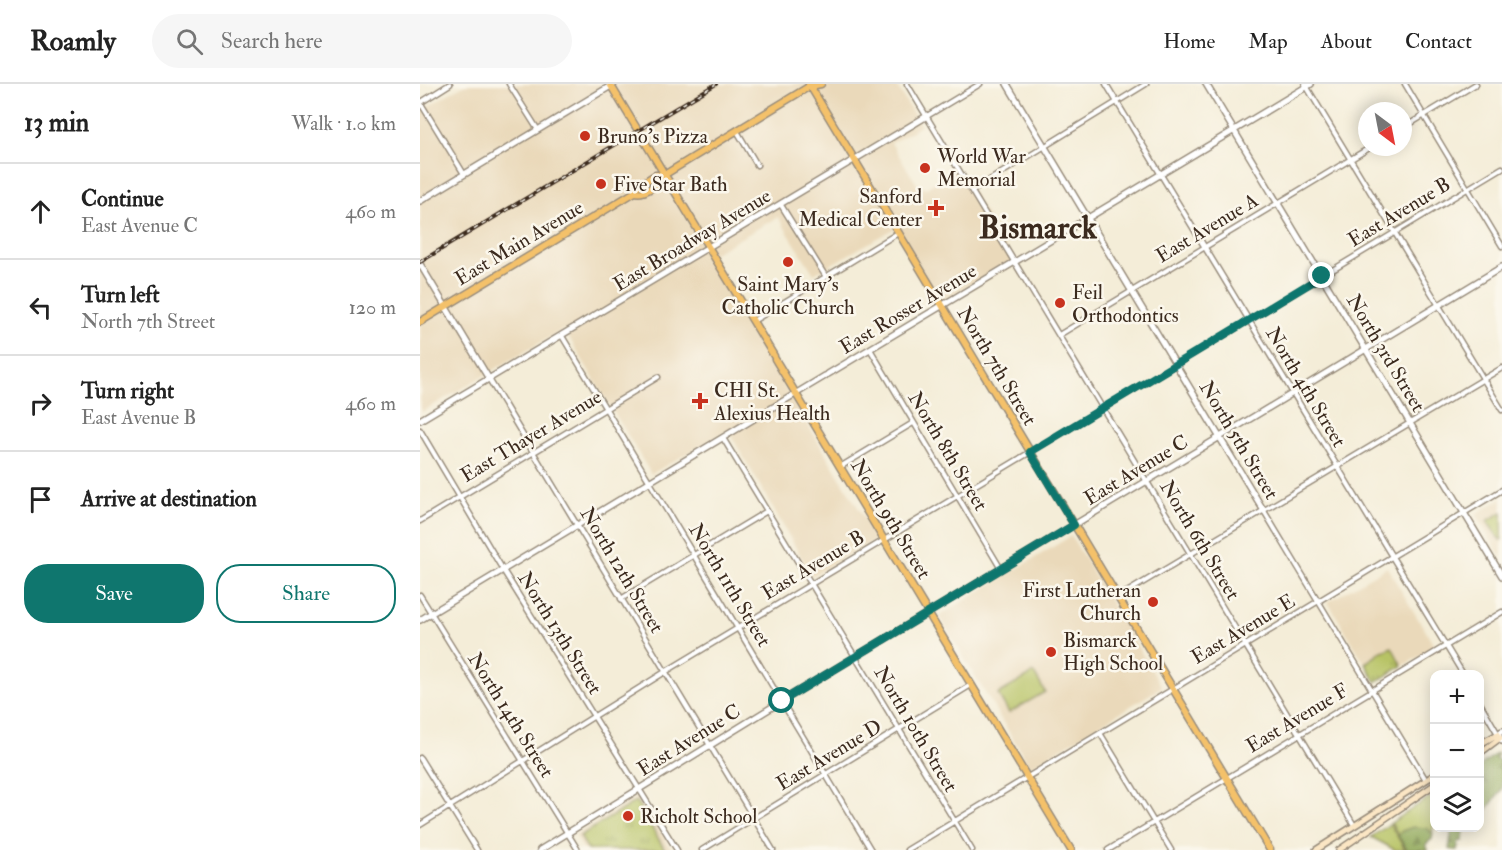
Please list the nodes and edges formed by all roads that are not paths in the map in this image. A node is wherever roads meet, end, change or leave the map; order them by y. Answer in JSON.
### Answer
{"nodes":[{"id":1,"x":450,"y":84,"type":"edge"},
{"id":2,"x":509,"y":84,"type":"edge"},
{"id":3,"x":821,"y":84,"type":"edge"},
{"id":4,"x":907,"y":84,"type":"edge"},
{"id":5,"x":980,"y":84,"type":"edge"},
{"id":6,"x":1007,"y":84,"type":"edge"},
{"id":7,"x":1106,"y":84,"type":"edge"},
{"id":8,"x":1146,"y":84,"type":"edge"},
{"id":9,"x":1206,"y":84,"type":"edge"},
{"id":10,"x":1405,"y":84,"type":"edge"},
{"id":11,"x":1476,"y":84,"type":"edge"},
{"id":12,"x":612,"y":85,"type":"edge"},
{"id":13,"x":810,"y":85,"type":"edge"},
{"id":14,"x":1308,"y":85,"type":"edge"},
{"id":15,"x":420,"y":102,"type":"edge"},
{"id":16,"x":1118,"y":102,"type":"junction"},
{"id":17,"x":927,"y":116,"type":"junction"},
{"id":18,"x":1424,"y":116,"type":"junction"},
{"id":19,"x":1412,"y":123,"type":"edge"},
{"id":20,"x":538,"y":130,"type":"junction"},
{"id":21,"x":1234,"y":130,"type":"junction"},
{"id":22,"x":737,"y":131,"type":"junction"},
{"id":23,"x":1045,"y":146,"type":"junction"},
{"id":24,"x":1358,"y":154,"type":"edge"},
{"id":25,"x":1350,"y":159,"type":"junction"},
{"id":26,"x":854,"y":160,"type":"junction"},
{"id":27,"x":757,"y":165,"type":"dead end"},
{"id":28,"x":1502,"y":168,"type":"edge"},
{"id":29,"x":1161,"y":174,"type":"junction"},
{"id":30,"x":464,"y":175,"type":"junction"},
{"id":31,"x":664,"y":175,"type":"junction"},
{"id":32,"x":1468,"y":189,"type":"junction"},
{"id":33,"x":972,"y":191,"type":"junction"},
{"id":34,"x":420,"y":201,"type":"edge"},
{"id":35,"x":1278,"y":203,"type":"junction"},
{"id":36,"x":781,"y":205,"type":"junction"},
{"id":37,"x":1088,"y":218,"type":"junction"},
{"id":38,"x":1395,"y":232,"type":"junction"},
{"id":39,"x":898,"y":233,"type":"junction"},
{"id":40,"x":1502,"y":246,"type":"edge"},
{"id":41,"x":708,"y":248,"type":"junction"},
{"id":42,"x":1205,"y":248,"type":"junction"},
{"id":43,"x":1015,"y":262,"type":"junction"},
{"id":44,"x":420,"y":264,"type":"edge"},
{"id":45,"x":1502,"y":267,"type":"edge"},
{"id":46,"x":1322,"y":276,"type":"junction"},
{"id":47,"x":826,"y":277,"type":"junction"},
{"id":48,"x":1132,"y":292,"type":"junction"},
{"id":49,"x":445,"y":306,"type":"junction"},
{"id":50,"x":942,"y":306,"type":"junction"},
{"id":51,"x":1439,"y":306,"type":"junction"},
{"id":52,"x":1248,"y":320,"type":"junction"},
{"id":53,"x":420,"y":321,"type":"edge"},
{"id":54,"x":753,"y":321,"type":"junction"},
{"id":55,"x":1059,"y":335,"type":"junction"},
{"id":56,"x":562,"y":336,"type":"junction"},
{"id":57,"x":870,"y":349,"type":"junction"},
{"id":58,"x":1366,"y":349,"type":"junction"},
{"id":59,"x":1176,"y":364,"type":"junction"},
{"id":60,"x":1502,"y":368,"type":"edge"},
{"id":61,"x":658,"y":377,"type":"dead end"},
{"id":62,"x":489,"y":379,"type":"junction"},
{"id":63,"x":1483,"y":379,"type":"junction"},
{"id":64,"x":796,"y":393,"type":"junction"},
{"id":65,"x":1293,"y":394,"type":"junction"},
{"id":66,"x":606,"y":408,"type":"junction"},
{"id":67,"x":1102,"y":409,"type":"junction"},
{"id":68,"x":1502,"y":410,"type":"edge"},
{"id":69,"x":420,"y":420,"type":"edge"},
{"id":70,"x":913,"y":423,"type":"junction"},
{"id":71,"x":1410,"y":423,"type":"junction"},
{"id":72,"x":420,"y":430,"type":"edge"},
{"id":73,"x":1220,"y":437,"type":"junction"},
{"id":74,"x":723,"y":438,"type":"junction"},
{"id":75,"x":533,"y":452,"type":"junction"},
{"id":76,"x":1030,"y":452,"type":"junction"},
{"id":77,"x":1336,"y":466,"type":"junction"},
{"id":78,"x":840,"y":467,"type":"junction"},
{"id":79,"x":650,"y":482,"type":"junction"},
{"id":80,"x":1147,"y":482,"type":"junction"},
{"id":81,"x":1502,"y":490,"type":"edge"},
{"id":82,"x":957,"y":496,"type":"junction"},
{"id":83,"x":460,"y":497,"type":"junction"},
{"id":84,"x":767,"y":511,"type":"junction"},
{"id":85,"x":1264,"y":511,"type":"junction"},
{"id":86,"x":1464,"y":513,"type":"junction"},
{"id":87,"x":420,"y":521,"type":"edge"},
{"id":88,"x":577,"y":525,"type":"junction"},
{"id":89,"x":1074,"y":525,"type":"junction"},
{"id":90,"x":884,"y":540,"type":"junction"},
{"id":91,"x":694,"y":555,"type":"junction"},
{"id":92,"x":1191,"y":555,"type":"junction"},
{"id":93,"x":1391,"y":557,"type":"junction"},
{"id":94,"x":1001,"y":569,"type":"junction"},
{"id":95,"x":503,"y":570,"type":"junction"},
{"id":96,"x":1502,"y":576,"type":"edge"},
{"id":97,"x":811,"y":584,"type":"junction"},
{"id":98,"x":420,"y":595,"type":"edge"},
{"id":99,"x":1117,"y":598,"type":"junction"},
{"id":100,"x":621,"y":599,"type":"junction"},
{"id":101,"x":1318,"y":601,"type":"junction"},
{"id":102,"x":1502,"y":612,"type":"edge"},
{"id":103,"x":928,"y":613,"type":"junction"},
{"id":104,"x":431,"y":614,"type":"junction"},
{"id":105,"x":420,"y":620,"type":"edge"},
{"id":106,"x":738,"y":628,"type":"junction"},
{"id":107,"x":1245,"y":645,"type":"junction"},
{"id":108,"x":1446,"y":646,"type":"junction"},
{"id":109,"x":855,"y":657,"type":"junction"},
{"id":110,"x":1460,"y":670,"type":"edge"},
{"id":111,"x":665,"y":672,"type":"junction"},
{"id":112,"x":972,"y":685,"type":"junction"},
{"id":113,"x":1173,"y":689,"type":"junction"},
{"id":114,"x":1372,"y":691,"type":"junction"},
{"id":115,"x":782,"y":701,"type":"junction"},
{"id":116,"x":1484,"y":710,"type":"edge"},
{"id":117,"x":594,"y":716,"type":"junction"},
{"id":118,"x":899,"y":730,"type":"junction"},
{"id":119,"x":1100,"y":733,"type":"junction"},
{"id":120,"x":1299,"y":735,"type":"junction"},
{"id":121,"x":1501,"y":736,"type":"edge"},
{"id":122,"x":1484,"y":742,"type":"edge"},
{"id":123,"x":710,"y":745,"type":"junction"},
{"id":124,"x":1484,"y":749,"type":"edge"},
{"id":125,"x":420,"y":759,"type":"edge"},
{"id":126,"x":522,"y":761,"type":"junction"},
{"id":127,"x":826,"y":774,"type":"junction"},
{"id":128,"x":1026,"y":777,"type":"junction"},
{"id":129,"x":1430,"y":777,"type":"edge"},
{"id":130,"x":1226,"y":778,"type":"junction"},
{"id":131,"x":1426,"y":780,"type":"junction"},
{"id":132,"x":1430,"y":788,"type":"edge"},
{"id":133,"x":639,"y":789,"type":"junction"},
{"id":134,"x":450,"y":806,"type":"junction"},
{"id":135,"x":753,"y":818,"type":"junction"},
{"id":136,"x":954,"y":821,"type":"junction"},
{"id":137,"x":1154,"y":822,"type":"junction"},
{"id":138,"x":420,"y":825,"type":"edge"},
{"id":139,"x":1355,"y":826,"type":"junction"},
{"id":140,"x":567,"y":834,"type":"junction"},
{"id":141,"x":477,"y":850,"type":"edge"},
{"id":142,"x":540,"y":850,"type":"edge"},
{"id":143,"x":578,"y":850,"type":"edge"},
{"id":144,"x":677,"y":850,"type":"edge"},
{"id":145,"x":702,"y":850,"type":"edge"},
{"id":146,"x":773,"y":850,"type":"edge"},
{"id":147,"x":871,"y":850,"type":"edge"},
{"id":148,"x":907,"y":850,"type":"edge"},
{"id":149,"x":972,"y":850,"type":"edge"},
{"id":150,"x":1071,"y":850,"type":"edge"},
{"id":151,"x":1108,"y":850,"type":"edge"},
{"id":152,"x":1171,"y":850,"type":"edge"},
{"id":153,"x":1270,"y":850,"type":"edge"},
{"id":154,"x":1316,"y":850,"type":"edge"},
{"id":155,"x":1339,"y":850,"type":"edge"}],
"edges":[{"from":1,"to":15,"type":"street"},
{"from":2,"to":20,"type":"street"},
{"from":3,"to":13,"type":"main road","name":"East Main Avenue"},
{"from":4,"to":17,"type":"street","name":"North 6th Street"},
{"from":5,"to":17,"type":"street","name":"East Broadway Avenue"},
{"from":6,"to":23,"type":"street","name":"North 5th Street"},
{"from":7,"to":16,"type":"street","name":"North 4th Street"},
{"from":8,"to":16,"type":"street"},
{"from":9,"to":21,"type":"street","name":"North 3rd Street"},
{"from":10,"to":18,"type":"street"},
{"from":11,"to":18,"type":"street"},
{"from":12,"to":20,"type":"street"},
{"from":12,"to":31,"type":"main road","name":"North 9th Street"},
{"from":13,"to":22,"type":"main road","name":"East Main Avenue"},
{"from":13,"to":26,"type":"main road","name":"North 7th Street"},
{"from":14,"to":21,"type":"street","name":"East Rosser Avenue"},
{"from":14,"to":25,"type":"street"},
{"from":15,"to":30,"type":"street"},
{"from":16,"to":23,"type":"street"},
{"from":16,"to":29,"type":"street","name":"North 4th Street"},
{"from":17,"to":26,"type":"street","name":"East Broadway Avenue"},
{"from":17,"to":33,"type":"street","name":"North 6th Street"},
{"from":18,"to":19,"type":"street"},
{"from":18,"to":32,"type":"street"},
{"from":20,"to":30,"type":"street"},
{"from":21,"to":29,"type":"street","name":"East Rosser Avenue"},
{"from":21,"to":35,"type":"street","name":"North 3rd Street"},
{"from":22,"to":27,"type":"street"},
{"from":22,"to":31,"type":"main road","name":"East Main Avenue"},
{"from":23,"to":33,"type":"street"},
{"from":23,"to":37,"type":"street","name":"North 5th Street"},
{"from":24,"to":25,"type":"street","name":"East Avenue A"},
{"from":25,"to":35,"type":"street","name":"East Avenue A"},
{"from":25,"to":38,"type":"street"},
{"from":26,"to":36,"type":"street","name":"East Broadway Avenue"},
{"from":26,"to":39,"type":"main road","name":"North 7th Street"},
{"from":28,"to":32,"type":"street","name":"East Avenue B"},
{"from":29,"to":37,"type":"street","name":"East Rosser Avenue"},
{"from":29,"to":42,"type":"street","name":"North 4th Street"},
{"from":30,"to":34,"type":"street"},
{"from":31,"to":41,"type":"main road","name":"North 9th Street"},
{"from":31,"to":49,"type":"main road","name":"East Main Avenue"},
{"from":32,"to":38,"type":"street","name":"East Avenue B"},
{"from":32,"to":40,"type":"street"},
{"from":33,"to":43,"type":"street","name":"North 6th Street"},
{"from":35,"to":42,"type":"street","name":"East Avenue A"},
{"from":35,"to":46,"type":"street","name":"North 3rd Street"},
{"from":36,"to":41,"type":"street","name":"East Broadway Avenue"},
{"from":36,"to":47,"type":"street"},
{"from":37,"to":43,"type":"street","name":"East Rosser Avenue"},
{"from":37,"to":48,"type":"street","name":"North 5th Street"},
{"from":38,"to":46,"type":"street","name":"East Avenue B"},
{"from":38,"to":51,"type":"street"},
{"from":39,"to":47,"type":"street"},
{"from":39,"to":50,"type":"main road","name":"North 7th Street"},
{"from":41,"to":54,"type":"main road","name":"North 9th Street"},
{"from":41,"to":56,"type":"street","name":"East Broadway Avenue"},
{"from":42,"to":48,"type":"street","name":"East Avenue A"},
{"from":42,"to":52,"type":"street","name":"North 4th Street"},
{"from":43,"to":50,"type":"street","name":"East Rosser Avenue"},
{"from":43,"to":55,"type":"street","name":"North 6th Street"},
{"from":44,"to":49,"type":"street","name":"North 12th Street"},
{"from":45,"to":51,"type":"street","name":"East Avenue C"},
{"from":46,"to":52,"type":"street","name":"East Avenue B"},
{"from":46,"to":58,"type":"street","name":"North 3rd Street"},
{"from":47,"to":54,"type":"street"},
{"from":48,"to":55,"type":"street","name":"East Avenue A"},
{"from":48,"to":59,"type":"street","name":"North 5th Street"},
{"from":49,"to":53,"type":"main road","name":"East Main Avenue"},
{"from":49,"to":62,"type":"street","name":"North 12th Street"},
{"from":50,"to":57,"type":"street","name":"East Rosser Avenue"},
{"from":50,"to":76,"type":"main road","name":"North 7th Street"},
{"from":51,"to":58,"type":"street","name":"East Avenue C"},
{"from":51,"to":63,"type":"street"},
{"from":52,"to":59,"type":"street","name":"East Avenue B"},
{"from":52,"to":65,"type":"street","name":"North 4th Street"},
{"from":54,"to":64,"type":"main road","name":"North 9th Street"},
{"from":55,"to":67,"type":"street","name":"North 6th Street"},
{"from":56,"to":62,"type":"street","name":"East Broadway Avenue"},
{"from":56,"to":66,"type":"street","name":"North 11th Street"},
{"from":57,"to":64,"type":"street","name":"East Rosser Avenue"},
{"from":57,"to":70,"type":"street","name":"North 8th Street"},
{"from":58,"to":65,"type":"street","name":"East Avenue C"},
{"from":58,"to":71,"type":"street","name":"North 3rd Street"},
{"from":59,"to":67,"type":"street","name":"East Avenue B"},
{"from":59,"to":73,"type":"street","name":"North 5th Street"},
{"from":60,"to":63,"type":"street"},
{"from":61,"to":66,"type":"street","name":"East Thayer Avenue"},
{"from":62,"to":69,"type":"street","name":"East Broadway Avenue"},
{"from":62,"to":75,"type":"street","name":"North 12th Street"},
{"from":63,"to":68,"type":"street"},
{"from":63,"to":71,"type":"street"},
{"from":64,"to":74,"type":"street","name":"East Rosser Avenue"},
{"from":64,"to":78,"type":"main road","name":"North 9th Street"},
{"from":65,"to":73,"type":"street","name":"East Avenue C"},
{"from":65,"to":77,"type":"street","name":"North 4th Street"},
{"from":66,"to":75,"type":"street","name":"East Thayer Avenue"},
{"from":66,"to":79,"type":"street","name":"North 11th Street"},
{"from":67,"to":76,"type":"street","name":"East Avenue B"},
{"from":67,"to":80,"type":"street","name":"North 6th Street"},
{"from":70,"to":78,"type":"street"},
{"from":70,"to":82,"type":"street","name":"North 8th Street"},
{"from":71,"to":77,"type":"street"},
{"from":71,"to":86,"type":"street","name":"North 3rd Street"},
{"from":72,"to":83,"type":"street","name":"North 13th Street"},
{"from":73,"to":80,"type":"street","name":"East Avenue C"},
{"from":73,"to":85,"type":"street","name":"North 5th Street"},
{"from":74,"to":79,"type":"street","name":"East Rosser Avenue"},
{"from":74,"to":84,"type":"street","name":"North 10th Street"},
{"from":75,"to":83,"type":"street","name":"East Thayer Avenue"},
{"from":75,"to":88,"type":"street","name":"North 12th Street"},
{"from":76,"to":82,"type":"street","name":"East Avenue B"},
{"from":76,"to":89,"type":"main road","name":"North 7th Street"},
{"from":77,"to":85,"type":"street"},
{"from":77,"to":93,"type":"street","name":"North 4th Street"},
{"from":78,"to":90,"type":"main road","name":"North 9th Street"},
{"from":79,"to":88,"type":"street","name":"East Rosser Avenue"},
{"from":79,"to":91,"type":"street","name":"North 11th Street"},
{"from":80,"to":89,"type":"street","name":"East Avenue C"},
{"from":80,"to":92,"type":"street","name":"North 6th Street"},
{"from":81,"to":86,"type":"street","name":"East Avenue E"},
{"from":82,"to":90,"type":"street","name":"East Avenue B"},
{"from":82,"to":94,"type":"street","name":"North 8th Street"},
{"from":83,"to":87,"type":"street","name":"East Thayer Avenue"},
{"from":83,"to":95,"type":"street","name":"North 13th Street"},
{"from":84,"to":91,"type":"street"},
{"from":84,"to":97,"type":"street","name":"North 10th Street"},
{"from":85,"to":92,"type":"street"},
{"from":85,"to":101,"type":"street","name":"North 5th Street"},
{"from":86,"to":93,"type":"street","name":"East Avenue E"},
{"from":86,"to":96,"type":"street","name":"North 3rd Street"},
{"from":88,"to":95,"type":"street","name":"East Rosser Avenue"},
{"from":88,"to":100,"type":"street","name":"North 12th Street"},
{"from":89,"to":94,"type":"street","name":"East Avenue C"},
{"from":89,"to":99,"type":"main road","name":"North 7th Street"},
{"from":90,"to":97,"type":"street","name":"East Avenue B"},
{"from":90,"to":103,"type":"main road","name":"North 9th Street"},
{"from":91,"to":100,"type":"street"},
{"from":91,"to":106,"type":"street","name":"North 11th Street"},
{"from":92,"to":99,"type":"street"},
{"from":92,"to":107,"type":"street","name":"North 6th Street"},
{"from":93,"to":101,"type":"street","name":"East Avenue E"},
{"from":93,"to":108,"type":"street","name":"North 4th Street"},
{"from":94,"to":103,"type":"street","name":"East Avenue C"},
{"from":95,"to":104,"type":"street","name":"East Rosser Avenue"},
{"from":95,"to":117,"type":"street","name":"North 13th Street"},
{"from":97,"to":106,"type":"street","name":"East Avenue B"},
{"from":97,"to":109,"type":"street","name":"North 10th Street"},
{"from":98,"to":104,"type":"street","name":"North 14th Street"},
{"from":99,"to":113,"type":"main road","name":"North 7th Street"},
{"from":100,"to":111,"type":"street","name":"North 12th Street"},
{"from":101,"to":107,"type":"street","name":"East Avenue E"},
{"from":101,"to":114,"type":"street","name":"North 5th Street"},
{"from":102,"to":108,"type":"street","name":"East Avenue F"},
{"from":103,"to":109,"type":"street","name":"East Avenue C"},
{"from":103,"to":112,"type":"main road","name":"North 9th Street"},
{"from":104,"to":105,"type":"street","name":"East Rosser Avenue"},
{"from":104,"to":126,"type":"street","name":"North 14th Street"},
{"from":106,"to":111,"type":"street","name":"East Avenue B"},
{"from":106,"to":115,"type":"street","name":"North 11th Street"},
{"from":107,"to":113,"type":"street","name":"East Avenue E"},
{"from":107,"to":120,"type":"street","name":"North 6th Street"},
{"from":108,"to":110,"type":"street","name":"North 4th Street"},
{"from":108,"to":114,"type":"street","name":"East Avenue F"},
{"from":109,"to":115,"type":"street","name":"East Avenue C"},
{"from":109,"to":118,"type":"street","name":"North 10th Street"},
{"from":111,"to":117,"type":"street","name":"East Avenue B"},
{"from":111,"to":123,"type":"street","name":"North 12th Street"},
{"from":112,"to":118,"type":"street","name":"East Avenue D"},
{"from":112,"to":128,"type":"main road","name":"North 9th Street"},
{"from":113,"to":119,"type":"street","name":"East Avenue E"},
{"from":113,"to":130,"type":"main road","name":"North 7th Street"},
{"from":114,"to":120,"type":"street","name":"East Avenue F"},
{"from":114,"to":131,"type":"street","name":"North 5th Street"},
{"from":115,"to":123,"type":"street","name":"East Avenue C"},
{"from":115,"to":127,"type":"street","name":"North 11th Street"},
{"from":116,"to":121,"type":"street"},
{"from":117,"to":126,"type":"street","name":"East Avenue B"},
{"from":117,"to":133,"type":"street","name":"North 13th Street"},
{"from":118,"to":127,"type":"street","name":"East Avenue D"},
{"from":118,"to":136,"type":"street","name":"North 10th Street"},
{"from":119,"to":128,"type":"street","name":"East Avenue E"},
{"from":119,"to":137,"type":"street"},
{"from":120,"to":130,"type":"street","name":"East Avenue F"},
{"from":120,"to":139,"type":"street","name":"North 6th Street"},
{"from":121,"to":122,"type":"main road"},
{"from":121,"to":124,"type":"main road"},
{"from":123,"to":133,"type":"street","name":"East Avenue C"},
{"from":123,"to":135,"type":"street","name":"North 12th Street"},
{"from":125,"to":134,"type":"street"},
{"from":126,"to":134,"type":"street","name":"East Avenue B"},
{"from":126,"to":140,"type":"street","name":"North 14th Street"},
{"from":127,"to":135,"type":"street","name":"East Avenue D"},
{"from":127,"to":147,"type":"street","name":"North 11th Street"},
{"from":128,"to":136,"type":"street","name":"East Avenue E"},
{"from":128,"to":150,"type":"main road","name":"North 9th Street"},
{"from":129,"to":131,"type":"main road"},
{"from":130,"to":137,"type":"street","name":"East Avenue F"},
{"from":130,"to":153,"type":"main road","name":"North 7th Street"},
{"from":131,"to":139,"type":"main road"},
{"from":132,"to":155,"type":"main road"},
{"from":133,"to":140,"type":"street","name":"East Avenue C"},
{"from":133,"to":144,"type":"street","name":"North 13th Street"},
{"from":134,"to":138,"type":"street","name":"East Avenue B"},
{"from":134,"to":141,"type":"street"},
{"from":135,"to":145,"type":"street","name":"East Avenue D"},
{"from":135,"to":146,"type":"street","name":"North 12th Street"},
{"from":136,"to":148,"type":"street","name":"East Avenue E"},
{"from":136,"to":149,"type":"street","name":"North 10th Street"},
{"from":137,"to":151,"type":"street","name":"East Avenue F"},
{"from":137,"to":152,"type":"street"},
{"from":139,"to":154,"type":"main road"},
{"from":140,"to":142,"type":"street","name":"East Avenue C"},
{"from":140,"to":143,"type":"street","name":"North 14th Street"}]}
